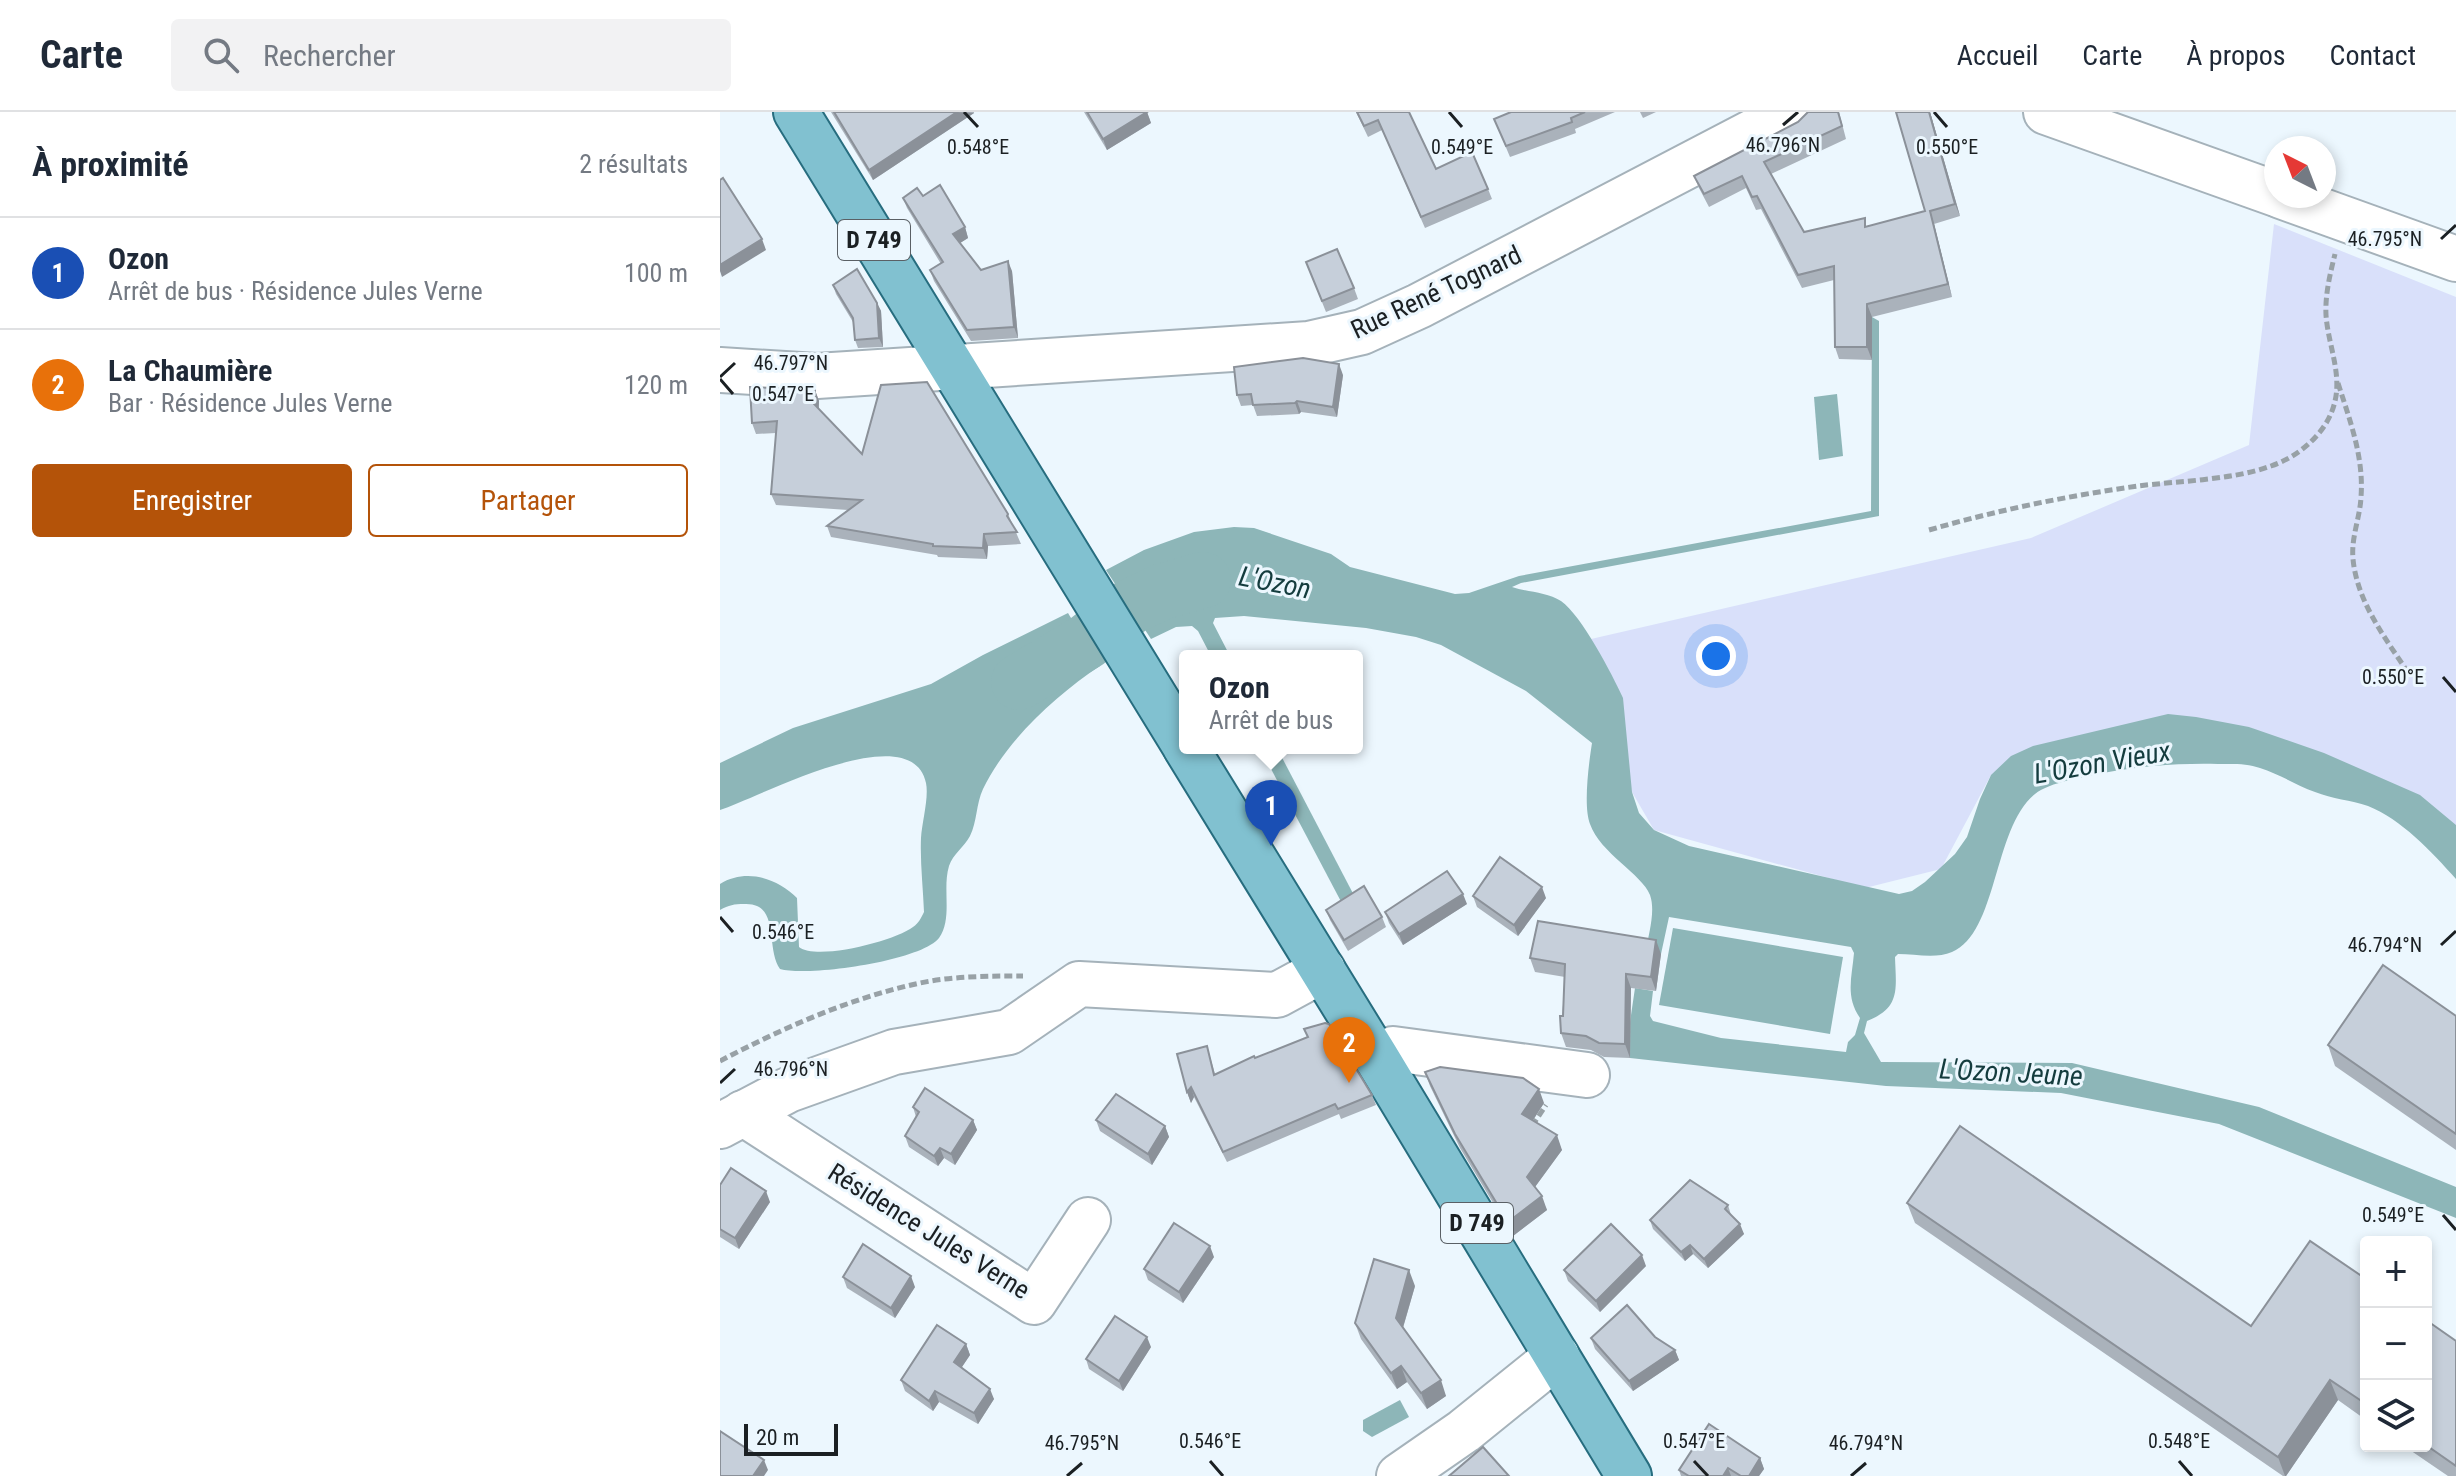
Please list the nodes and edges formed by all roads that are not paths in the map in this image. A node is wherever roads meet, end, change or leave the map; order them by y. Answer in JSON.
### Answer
{"nodes":[{"id":1,"x":796,"y":112,"type":"edge"},
{"id":2,"x":1791,"y":112,"type":"edge"},
{"id":3,"x":2046,"y":112,"type":"edge"},
{"id":4,"x":2264,"y":190,"type":"edge"},
{"id":5,"x":2315,"y":208,"type":"edge"},
{"id":6,"x":2456,"y":259,"type":"edge"},
{"id":7,"x":953,"y":368,"type":"junction"},
{"id":8,"x":720,"y":370,"type":"edge"},
{"id":9,"x":1179,"y":736,"type":"edge"},
{"id":10,"x":1190,"y":754,"type":"edge"},
{"id":11,"x":1323,"y":970,"type":"junction"},
{"id":12,"x":1376,"y":1057,"type":"junction"},
{"id":13,"x":1577,"y":1074,"type":"road end"},
{"id":14,"x":732,"y":1120,"type":"edge"},
{"id":15,"x":1088,"y":1220,"type":"dead end"},
{"id":16,"x":1557,"y":1356,"type":"junction"},
{"id":17,"x":1399,"y":1476,"type":"edge"},
{"id":18,"x":1629,"y":1476,"type":"edge"}],
"edges":[{"from":1,"to":7,"type":"main road","number":"D 749"},
{"from":2,"to":7,"type":"street","name":"Rue René Tognard"},
{"from":3,"to":4,"type":"street"},
{"from":5,"to":6,"type":"street"},
{"from":7,"to":8,"type":"street","name":"Rue René Tognard"},
{"from":7,"to":9,"type":"main road","number":"D 749"},
{"from":10,"to":11,"type":"main road","number":"D 749"},
{"from":11,"to":12,"type":"main road","number":"D 749"},
{"from":11,"to":14,"type":"street","name":"Résidence Jules Verne"},
{"from":12,"to":13,"type":"street"},
{"from":12,"to":16,"type":"main road","number":"D 749"},
{"from":14,"to":15,"type":"street","name":"Résidence Jules Verne"},
{"from":16,"to":17,"type":"street"},
{"from":16,"to":18,"type":"main road","number":"D 749"}]}
